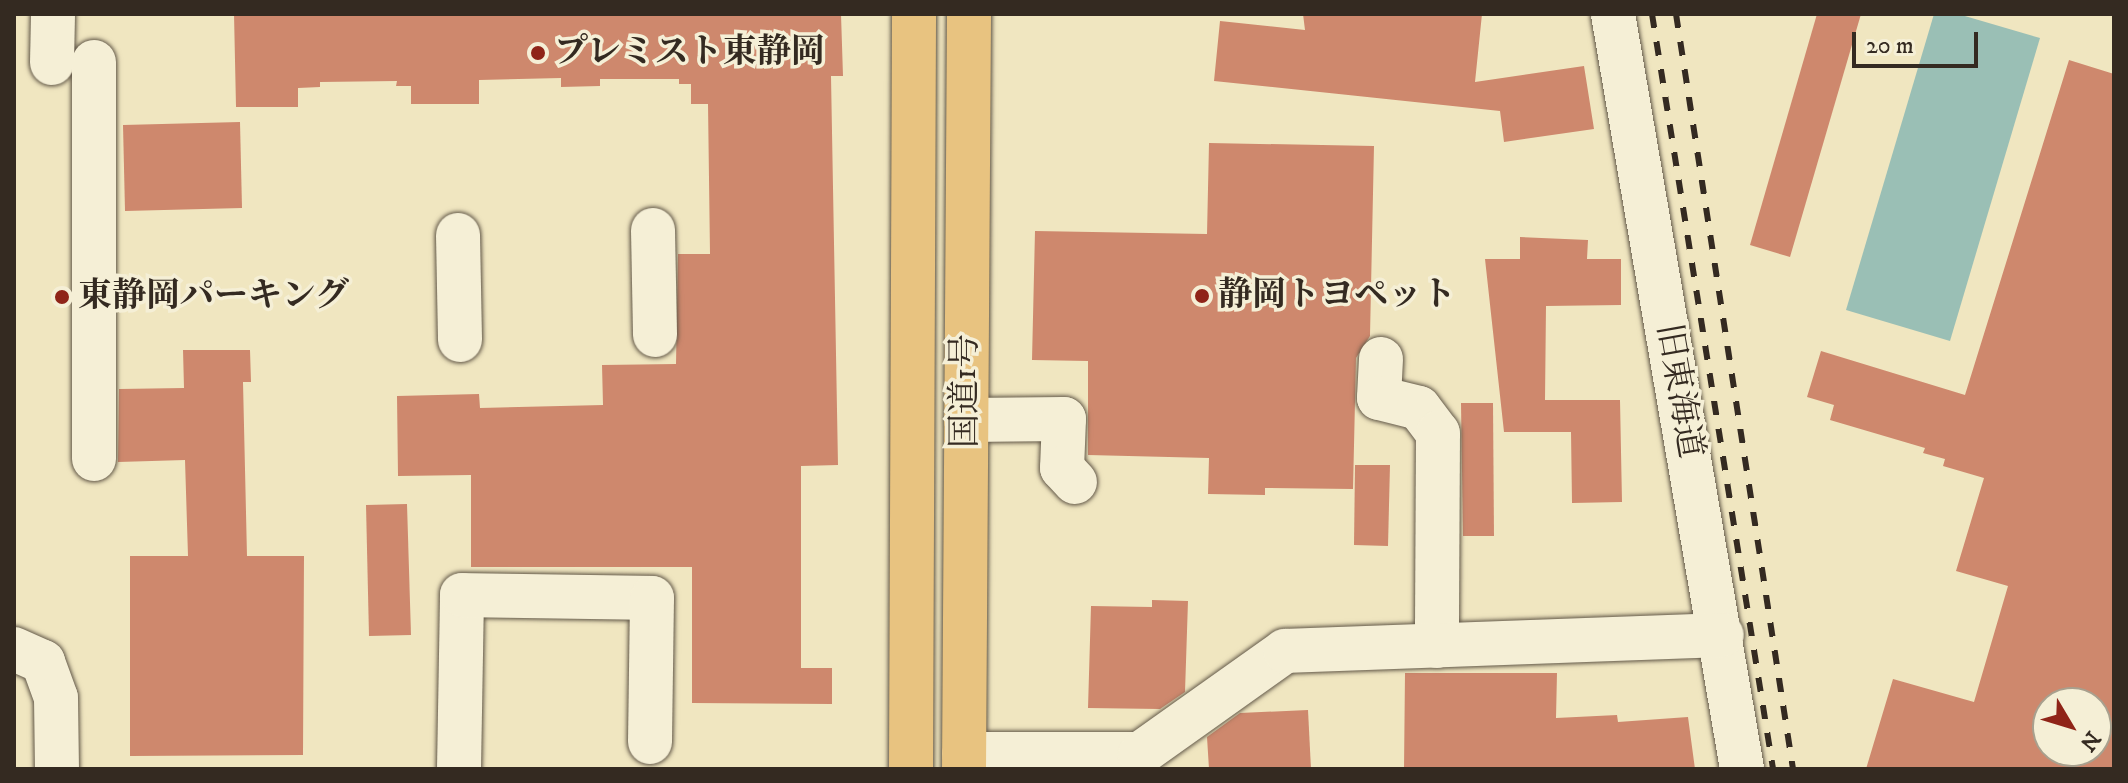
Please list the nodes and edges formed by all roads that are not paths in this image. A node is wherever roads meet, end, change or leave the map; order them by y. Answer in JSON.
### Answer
{"nodes":[{"id":1,"x":53,"y":14,"type":"edge"},
{"id":2,"x":914,"y":14,"type":"edge"},
{"id":3,"x":969,"y":14,"type":"edge"},
{"id":4,"x":1613,"y":14,"type":"edge"},
{"id":5,"x":653,"y":230,"type":"dead end"},
{"id":6,"x":458,"y":235,"type":"dead end"},
{"id":7,"x":655,"y":335,"type":"dead end"},
{"id":8,"x":460,"y":340,"type":"dead end"},
{"id":9,"x":1381,"y":359,"type":"dead end"},
{"id":10,"x":966,"y":420,"type":"junction"},
{"id":11,"x":94,"y":459,"type":"dead end"},
{"id":12,"x":1075,"y":482,"type":"dead end"},
{"id":13,"x":1722,"y":635,"type":"junction"},
{"id":14,"x":1437,"y":646,"type":"junction"},
{"id":15,"x":14,"y":649,"type":"edge"},
{"id":16,"x":650,"y":742,"type":"dead end"},
{"id":17,"x":964,"y":762,"type":"edge"},
{"id":18,"x":57,"y":769,"type":"edge"},
{"id":19,"x":459,"y":769,"type":"edge"},
{"id":20,"x":911,"y":769,"type":"edge"},
{"id":21,"x":1742,"y":769,"type":"edge"}],
"edges":[{"from":1,"to":11,"type":"street"},
{"from":2,"to":20,"type":"highway","name":"国道1号"},
{"from":3,"to":10,"type":"highway","name":"国道1号"},
{"from":4,"to":13,"type":"street","name":"旧東海道"},
{"from":5,"to":7,"type":"street"},
{"from":6,"to":8,"type":"street"},
{"from":9,"to":14,"type":"street"},
{"from":10,"to":12,"type":"street"},
{"from":10,"to":17,"type":"highway","name":"国道1号"},
{"from":13,"to":14,"type":"street"},
{"from":13,"to":21,"type":"street","name":"旧東海道"},
{"from":14,"to":17,"type":"street"},
{"from":15,"to":18,"type":"street"},
{"from":16,"to":19,"type":"street"}]}
